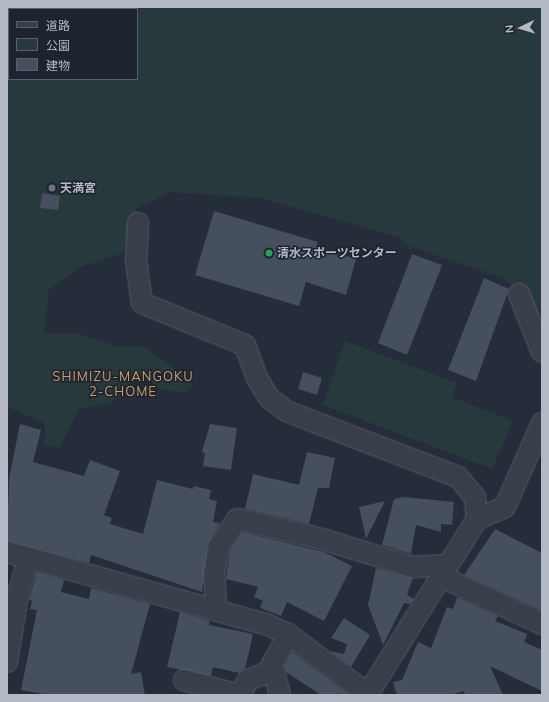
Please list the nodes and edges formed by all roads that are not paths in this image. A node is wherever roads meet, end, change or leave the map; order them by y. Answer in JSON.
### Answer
{"nodes":[{"id":1,"x":138,"y":223,"type":"dead end"},
{"id":2,"x":519,"y":294,"type":"dead end"},
{"id":3,"x":542,"y":352,"type":"edge"},
{"id":4,"x":542,"y":424,"type":"edge"},
{"id":5,"x":477,"y":518,"type":"junction"},
{"id":6,"x":7,"y":552,"type":"edge"},
{"id":7,"x":29,"y":558,"type":"junction"},
{"id":8,"x":444,"y":571,"type":"junction"},
{"id":9,"x":216,"y":609,"type":"junction"},
{"id":10,"x":542,"y":624,"type":"edge"},
{"id":11,"x":289,"y":635,"type":"junction"},
{"id":12,"x":7,"y":662,"type":"edge"},
{"id":13,"x":272,"y":671,"type":"junction"},
{"id":14,"x":184,"y":680,"type":"dead end"},
{"id":15,"x":368,"y":694,"type":"edge"},
{"id":16,"x":239,"y":695,"type":"edge"},
{"id":17,"x":280,"y":695,"type":"edge"}],
"edges":[{"from":1,"to":5,"type":"street"},
{"from":2,"to":3,"type":"street"},
{"from":4,"to":5,"type":"street"},
{"from":5,"to":8,"type":"street"},
{"from":6,"to":7,"type":"street"},
{"from":7,"to":9,"type":"street"},
{"from":7,"to":12,"type":"street"},
{"from":8,"to":9,"type":"street"},
{"from":8,"to":10,"type":"street"},
{"from":8,"to":15,"type":"street"},
{"from":9,"to":11,"type":"street"},
{"from":11,"to":13,"type":"street"},
{"from":11,"to":15,"type":"street"},
{"from":13,"to":16,"type":"street"},
{"from":13,"to":17,"type":"street"},
{"from":14,"to":16,"type":"street"}]}
